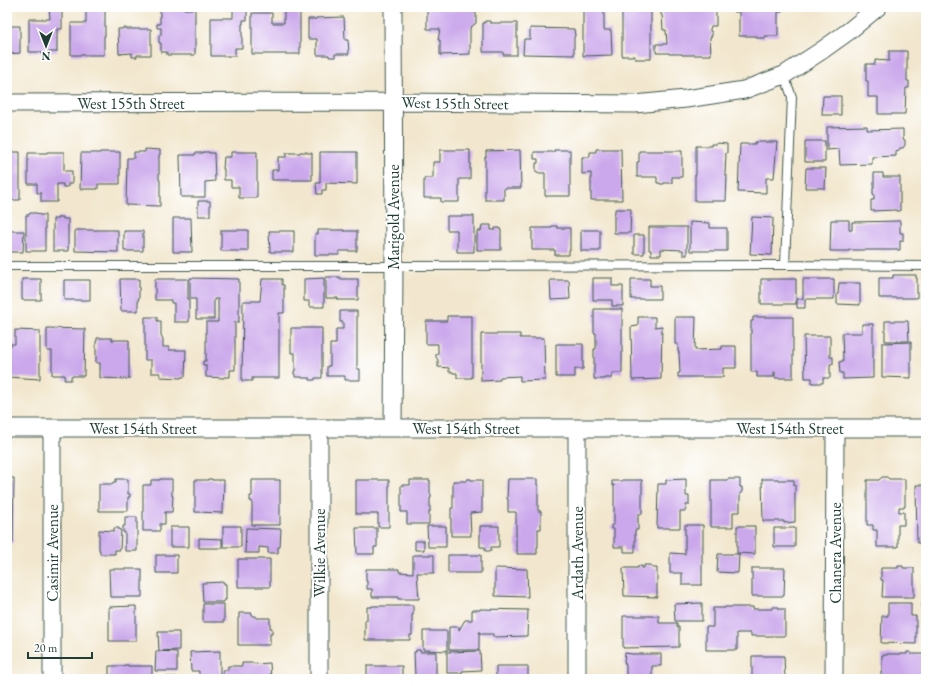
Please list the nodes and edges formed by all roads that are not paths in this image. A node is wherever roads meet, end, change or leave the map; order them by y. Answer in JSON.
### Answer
{"nodes":[{"id":1,"x":393,"y":7,"type":"edge"},
{"id":2,"x":878,"y":7,"type":"edge"},
{"id":3,"x":784,"y":75,"type":"junction"},
{"id":4,"x":393,"y":102,"type":"junction"},
{"id":5,"x":7,"y":103,"type":"edge"},
{"id":6,"x":785,"y":265,"type":"junction"},
{"id":7,"x":7,"y":266,"type":"edge"},
{"id":8,"x":394,"y":266,"type":"junction"},
{"id":9,"x":926,"y":266,"type":"edge"},
{"id":10,"x":7,"y":428,"type":"edge"},
{"id":11,"x":52,"y":428,"type":"junction"},
{"id":12,"x":319,"y":428,"type":"junction"},
{"id":13,"x":393,"y":428,"type":"junction"},
{"id":14,"x":578,"y":428,"type":"junction"},
{"id":15,"x":835,"y":428,"type":"junction"},
{"id":16,"x":926,"y":428,"type":"edge"},
{"id":17,"x":52,"y":679,"type":"edge"},
{"id":18,"x":319,"y":679,"type":"edge"},
{"id":19,"x":577,"y":679,"type":"edge"},
{"id":20,"x":834,"y":679,"type":"edge"}],
"edges":[{"from":1,"to":4,"type":"street","name":"Marigold Avenue"},
{"from":2,"to":3,"type":"street","name":"West 155th Street"},
{"from":3,"to":4,"type":"street","name":"West 155th Street"},
{"from":3,"to":6,"type":"lane"},
{"from":4,"to":5,"type":"street","name":"West 155th Street"},
{"from":4,"to":8,"type":"street","name":"Marigold Avenue"},
{"from":6,"to":8,"type":"lane"},
{"from":6,"to":9,"type":"lane"},
{"from":7,"to":8,"type":"lane"},
{"from":8,"to":13,"type":"street","name":"Marigold Avenue"},
{"from":10,"to":11,"type":"street","name":"West 154th Street"},
{"from":11,"to":12,"type":"street","name":"West 154th Street"},
{"from":11,"to":17,"type":"street","name":"Casimir Avenue"},
{"from":12,"to":13,"type":"street","name":"West 154th Street"},
{"from":12,"to":18,"type":"street","name":"Wilkie Avenue"},
{"from":13,"to":14,"type":"street","name":"West 154th Street"},
{"from":14,"to":15,"type":"street","name":"West 154th Street"},
{"from":14,"to":19,"type":"street","name":"Ardath Avenue"},
{"from":15,"to":16,"type":"street","name":"West 154th Street"},
{"from":15,"to":20,"type":"street","name":"Chanera Avenue"}]}
